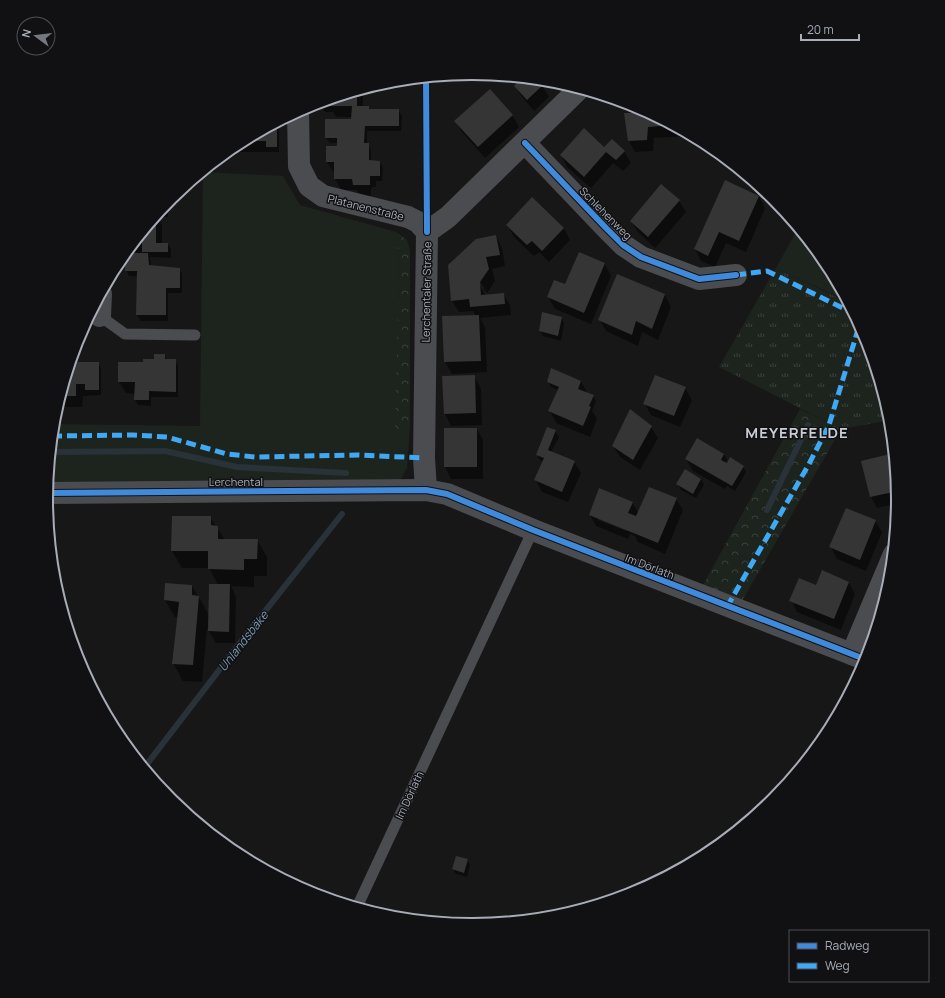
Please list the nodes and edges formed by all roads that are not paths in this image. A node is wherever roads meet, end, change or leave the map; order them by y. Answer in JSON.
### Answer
{"nodes":[{"id":1,"x":575,"y":93,"type":"edge"},
{"id":2,"x":298,"y":118,"type":"edge"},
{"id":3,"x":525,"y":143,"type":"junction"},
{"id":4,"x":427,"y":232,"type":"junction"},
{"id":5,"x":736,"y":275,"type":"dead end"},
{"id":6,"x":101,"y":305,"type":"edge"},
{"id":7,"x":100,"y":316,"type":"joint"},
{"id":8,"x":194,"y":335,"type":"dead end"},
{"id":9,"x":426,"y":490,"type":"junction"},
{"id":10,"x":53,"y":493,"type":"edge"},
{"id":11,"x":533,"y":530,"type":"junction"},
{"id":12,"x":882,"y":588,"type":"edge"},
{"id":13,"x":859,"y":657,"type":"edge"},
{"id":14,"x":359,"y":902,"type":"edge"}],
"edges":[{"from":1,"to":3,"type":"street","name":"Lerchentaler Straße"},
{"from":2,"to":4,"type":"street","name":"Platanenstraße"},
{"from":3,"to":4,"type":"street","name":"Lerchentaler Straße"},
{"from":3,"to":5,"type":"street","name":"Schlehenweg"},
{"from":4,"to":9,"type":"street","name":"Lerchentaler Straße"},
{"from":6,"to":7,"type":"street"},
{"from":7,"to":8,"type":"lane"},
{"from":9,"to":10,"type":"street","name":"Lerchental"},
{"from":9,"to":11,"type":"street","name":"Im Dörlath"},
{"from":11,"to":13,"type":"street","name":"Im Dörlath"},
{"from":11,"to":14,"type":"lane","name":"Im Dörlath"},
{"from":12,"to":13,"type":"street"}]}
